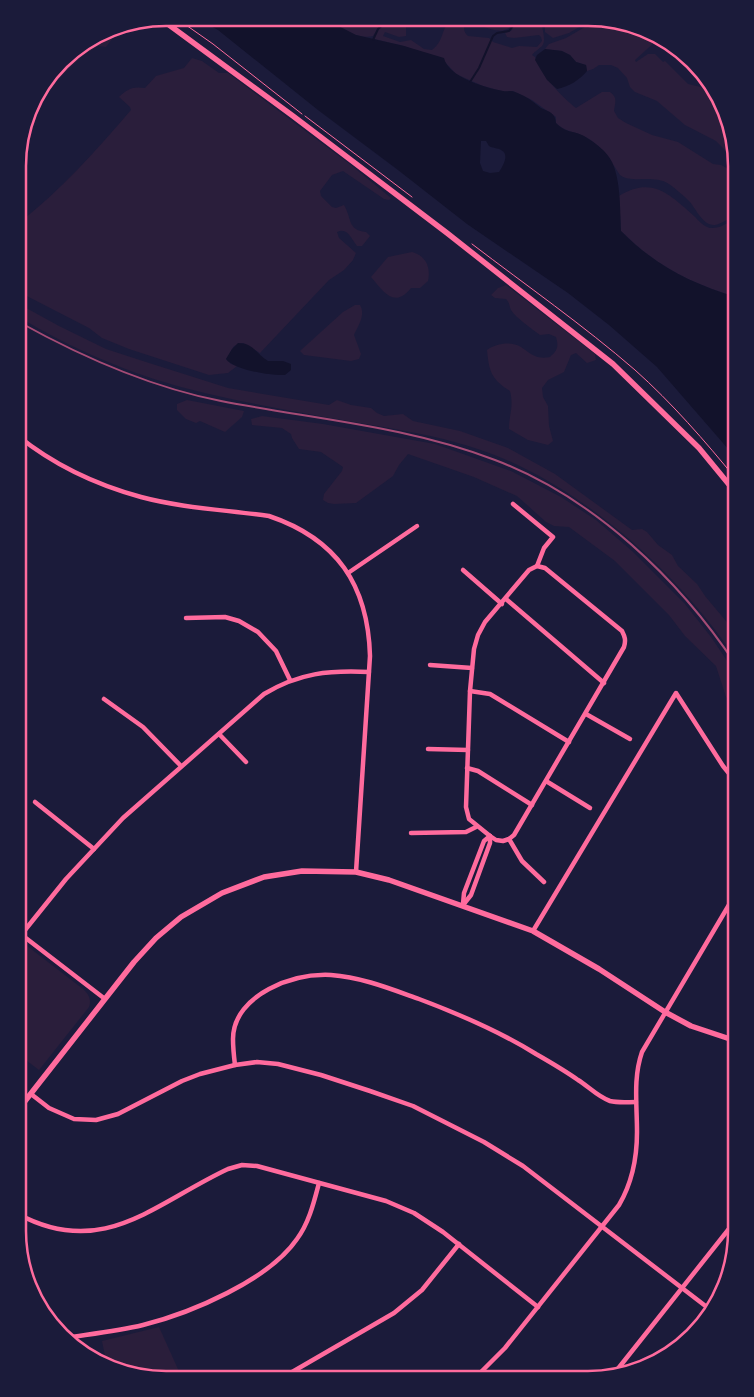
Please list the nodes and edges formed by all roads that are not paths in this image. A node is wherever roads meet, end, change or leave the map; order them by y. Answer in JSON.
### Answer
{"nodes":[{"id":1,"x":171,"y":26,"type":"edge"},
{"id":2,"x":26,"y":442,"type":"edge"},
{"id":3,"x":728,"y":483,"type":"edge"},
{"id":4,"x":514,"y":504,"type":"dead end"},
{"id":5,"x":417,"y":526,"type":"dead end"},
{"id":6,"x":537,"y":566,"type":"junction"},
{"id":7,"x":463,"y":570,"type":"dead end"},
{"id":8,"x":348,"y":573,"type":"junction"},
{"id":9,"x":506,"y":599,"type":"junction"},
{"id":10,"x":502,"y":604,"type":"junction"},
{"id":11,"x":186,"y":618,"type":"dead end"},
{"id":12,"x":430,"y":665,"type":"dead end"},
{"id":13,"x":472,"y":668,"type":"junction"},
{"id":14,"x":369,"y":672,"type":"junction"},
{"id":15,"x":290,"y":680,"type":"junction"},
{"id":16,"x":604,"y":683,"type":"junction"},
{"id":17,"x":470,"y":691,"type":"junction"},
{"id":18,"x":104,"y":699,"type":"dead end"},
{"id":19,"x":586,"y":714,"type":"junction"},
{"id":20,"x":219,"y":734,"type":"junction"},
{"id":21,"x":630,"y":738,"type":"dead end"},
{"id":22,"x":569,"y":742,"type":"junction"},
{"id":23,"x":428,"y":749,"type":"dead end"},
{"id":24,"x":468,"y":750,"type":"junction"},
{"id":25,"x":246,"y":762,"type":"dead end"},
{"id":26,"x":181,"y":766,"type":"junction"},
{"id":27,"x":467,"y":768,"type":"junction"},
{"id":28,"x":727,"y":771,"type":"edge"},
{"id":29,"x":546,"y":782,"type":"junction"},
{"id":30,"x":35,"y":802,"type":"dead end"},
{"id":31,"x":532,"y":805,"type":"junction"},
{"id":32,"x":590,"y":808,"type":"dead end"},
{"id":33,"x":476,"y":827,"type":"junction"},
{"id":34,"x":411,"y":833,"type":"dead end"},
{"id":35,"x":490,"y":836,"type":"junction"},
{"id":36,"x":508,"y":839,"type":"junction"},
{"id":37,"x":94,"y":849,"type":"junction"},
{"id":38,"x":356,"y":872,"type":"junction"},
{"id":39,"x":544,"y":882,"type":"dead end"},
{"id":40,"x":463,"y":905,"type":"junction"},
{"id":41,"x":727,"y":908,"type":"edge"},
{"id":42,"x":26,"y":926,"type":"edge"},
{"id":43,"x":533,"y":931,"type":"junction"},
{"id":44,"x":26,"y":938,"type":"edge"},
{"id":45,"x":105,"y":999,"type":"junction"},
{"id":46,"x":665,"y":1012,"type":"junction"},
{"id":47,"x":727,"y":1038,"type":"edge"},
{"id":48,"x":235,"y":1065,"type":"junction"},
{"id":49,"x":30,"y":1094,"type":"junction"},
{"id":50,"x":26,"y":1099,"type":"edge"},
{"id":51,"x":636,"y":1102,"type":"junction"},
{"id":52,"x":319,"y":1183,"type":"junction"},
{"id":53,"x":26,"y":1218,"type":"edge"},
{"id":54,"x":602,"y":1227,"type":"junction"},
{"id":55,"x":727,"y":1231,"type":"edge"},
{"id":56,"x":459,"y":1244,"type":"junction"},
{"id":57,"x":681,"y":1288,"type":"junction"},
{"id":58,"x":706,"y":1306,"type":"edge"},
{"id":59,"x":538,"y":1307,"type":"junction"},
{"id":60,"x":75,"y":1337,"type":"edge"},
{"id":61,"x":619,"y":1367,"type":"edge"},
{"id":62,"x":294,"y":1371,"type":"edge"},
{"id":63,"x":482,"y":1371,"type":"edge"}],
"edges":[{"from":1,"to":3,"type":"street"},
{"from":2,"to":8,"type":"street"},
{"from":4,"to":6,"type":"street"},
{"from":5,"to":8,"type":"street"},
{"from":6,"to":9,"type":"street"},
{"from":6,"to":16,"type":"street"},
{"from":7,"to":10,"type":"street"},
{"from":8,"to":14,"type":"street"},
{"from":9,"to":10,"type":"street"},
{"from":9,"to":16,"type":"street"},
{"from":10,"to":13,"type":"street"},
{"from":11,"to":15,"type":"street"},
{"from":12,"to":13,"type":"street"},
{"from":13,"to":17,"type":"street"},
{"from":14,"to":15,"type":"street"},
{"from":14,"to":38,"type":"street"},
{"from":15,"to":20,"type":"street"},
{"from":16,"to":19,"type":"street"},
{"from":17,"to":22,"type":"street"},
{"from":17,"to":24,"type":"street"},
{"from":18,"to":26,"type":"street"},
{"from":19,"to":21,"type":"street"},
{"from":19,"to":22,"type":"street"},
{"from":20,"to":25,"type":"street"},
{"from":20,"to":26,"type":"street"},
{"from":22,"to":29,"type":"street"},
{"from":23,"to":24,"type":"street"},
{"from":24,"to":27,"type":"street"},
{"from":26,"to":37,"type":"street"},
{"from":27,"to":31,"type":"street"},
{"from":27,"to":33,"type":"street"},
{"from":28,"to":43,"type":"street"},
{"from":29,"to":31,"type":"street"},
{"from":29,"to":32,"type":"street"},
{"from":30,"to":37,"type":"street"},
{"from":31,"to":36,"type":"street"},
{"from":33,"to":34,"type":"street"},
{"from":33,"to":35,"type":"street"},
{"from":35,"to":36,"type":"street"},
{"from":35,"to":40,"type":"street"},
{"from":36,"to":39,"type":"street"},
{"from":37,"to":42,"type":"street"},
{"from":38,"to":40,"type":"street"},
{"from":38,"to":45,"type":"street"},
{"from":40,"to":43,"type":"street"},
{"from":41,"to":46,"type":"street"},
{"from":43,"to":46,"type":"street"},
{"from":44,"to":45,"type":"street"},
{"from":45,"to":49,"type":"street"},
{"from":46,"to":47,"type":"street"},
{"from":46,"to":51,"type":"street"},
{"from":48,"to":49,"type":"street"},
{"from":48,"to":51,"type":"street"},
{"from":48,"to":54,"type":"street"},
{"from":49,"to":50,"type":"street"},
{"from":51,"to":54,"type":"street"},
{"from":52,"to":53,"type":"street"},
{"from":52,"to":56,"type":"street"},
{"from":52,"to":60,"type":"street"},
{"from":54,"to":57,"type":"street"},
{"from":54,"to":59,"type":"street"},
{"from":55,"to":57,"type":"street"},
{"from":56,"to":59,"type":"street"},
{"from":56,"to":62,"type":"street"},
{"from":57,"to":58,"type":"street"},
{"from":57,"to":61,"type":"street"},
{"from":59,"to":63,"type":"street"}]}
